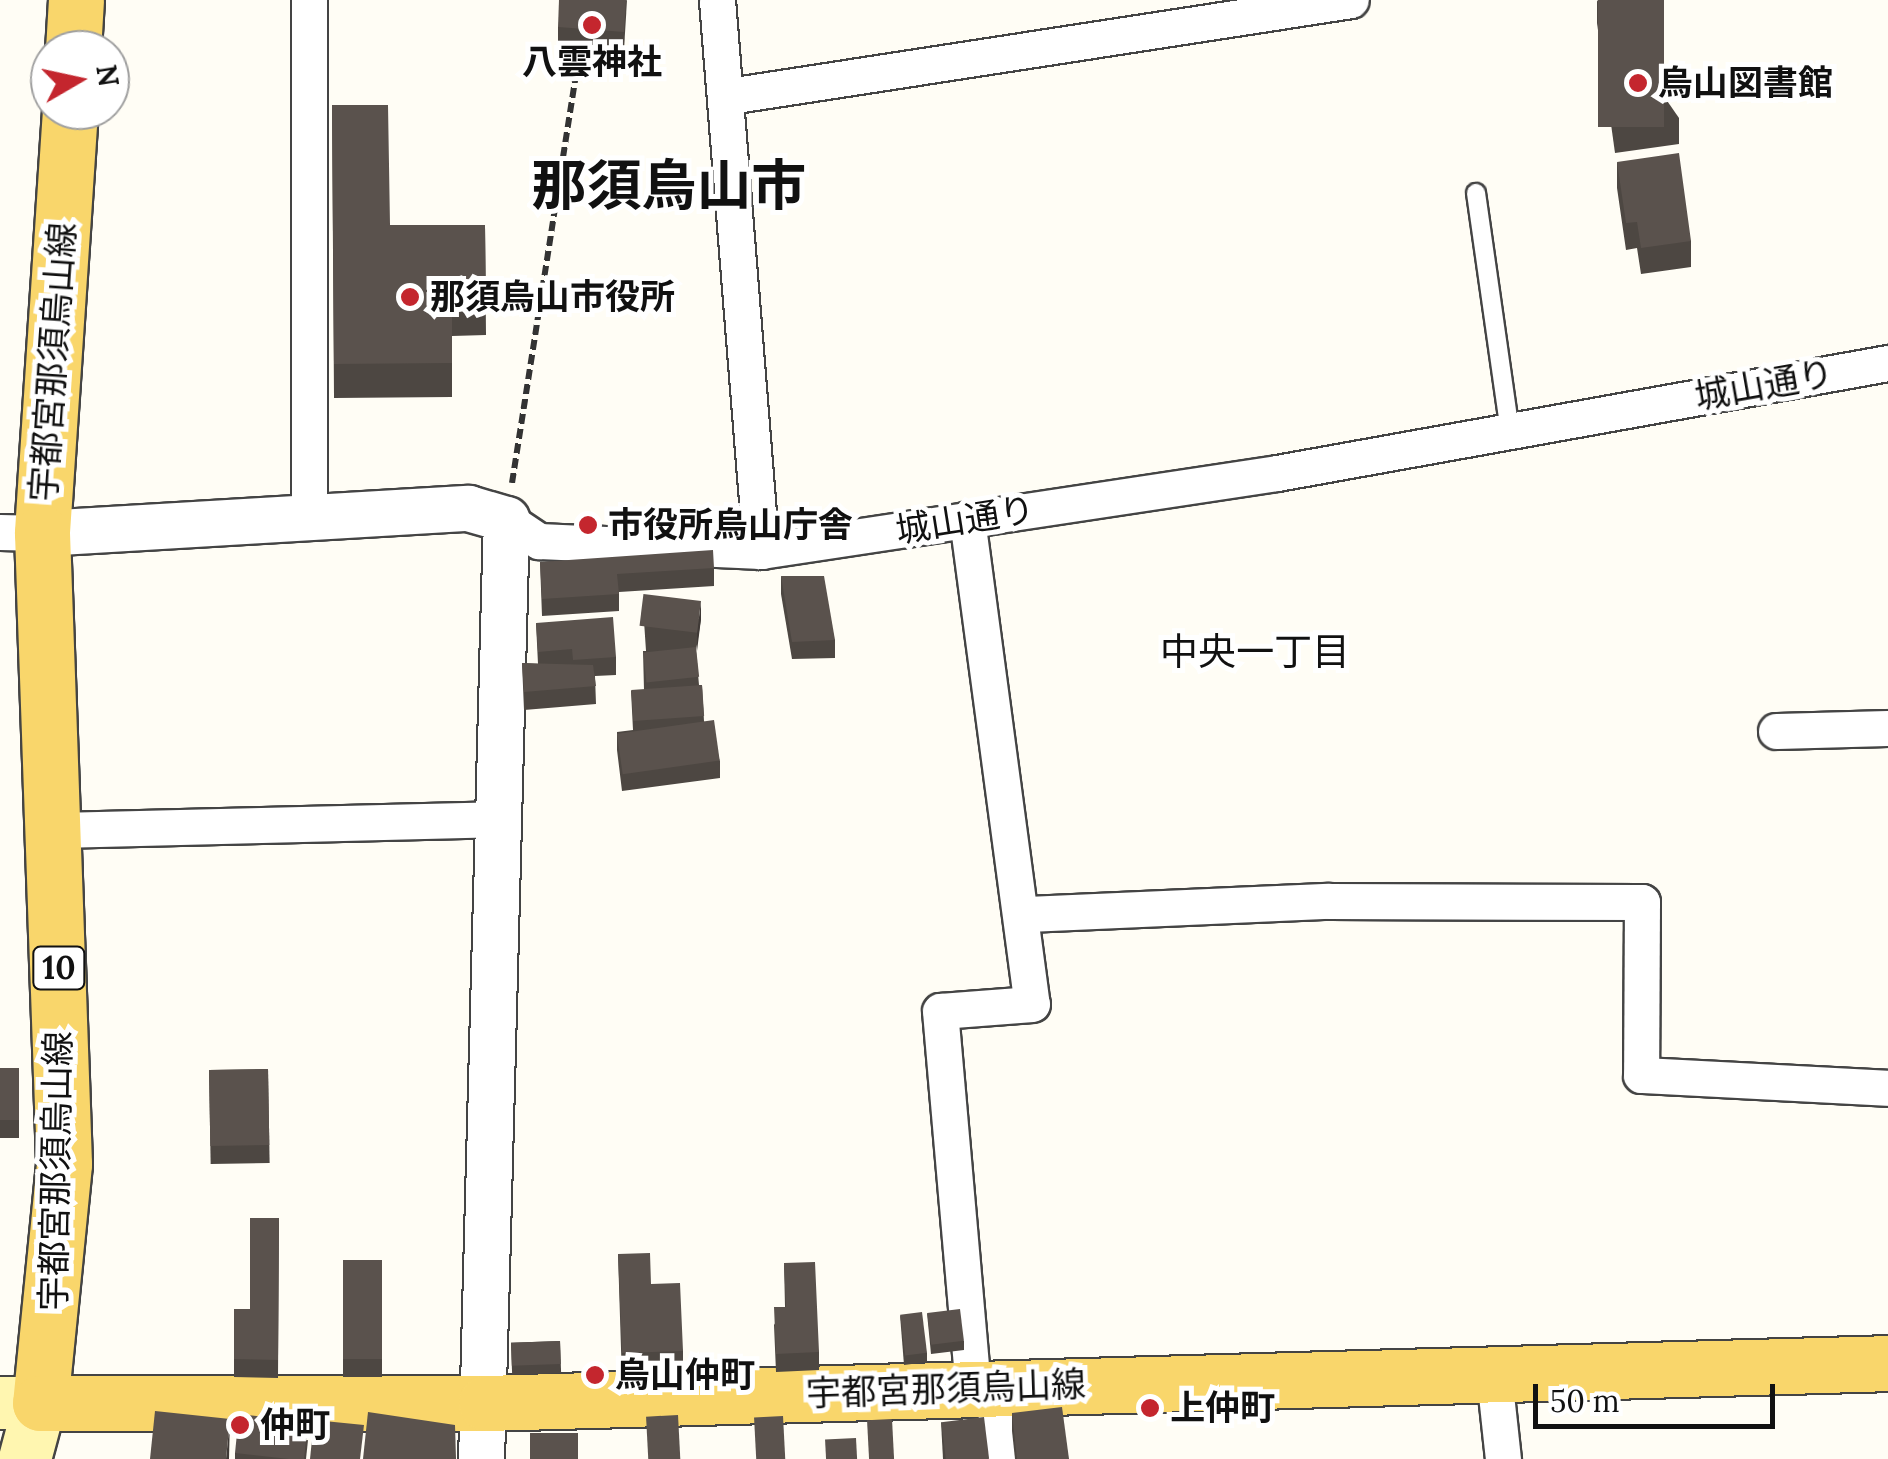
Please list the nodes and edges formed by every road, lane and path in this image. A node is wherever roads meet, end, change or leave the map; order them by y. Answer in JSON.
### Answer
{"nodes":[{"id":1,"x":76,"y":0,"type":"edge"},
{"id":2,"x":309,"y":0,"type":"edge"},
{"id":3,"x":717,"y":0,"type":"edge"},
{"id":4,"x":1351,"y":0,"type":"edge"},
{"id":5,"x":74,"y":30,"type":"edge"},
{"id":6,"x":580,"y":47,"type":"edge"},
{"id":7,"x":729,"y":96,"type":"junction"},
{"id":8,"x":68,"y":130,"type":"edge"},
{"id":9,"x":1476,"y":193,"type":"dead end"},
{"id":10,"x":1888,"y":363,"type":"edge"},
{"id":11,"x":1510,"y":430,"type":"junction"},
{"id":12,"x":309,"y":519,"type":"junction"},
{"id":13,"x":506,"y":519,"type":"junction"},
{"id":14,"x":968,"y":519,"type":"junction"},
{"id":15,"x":21,"y":533,"type":"edge"},
{"id":16,"x":761,"y":552,"type":"junction"},
{"id":17,"x":1888,"y":728,"type":"edge"},
{"id":18,"x":1776,"y":732,"type":"dead end"},
{"id":19,"x":498,"y":819,"type":"junction"},
{"id":20,"x":55,"y":830,"type":"junction"},
{"id":21,"x":1027,"y":914,"type":"junction"},
{"id":22,"x":1888,"y":1088,"type":"edge"},
{"id":23,"x":1888,"y":1363,"type":"edge"},
{"id":24,"x":1493,"y":1368,"type":"junction"},
{"id":25,"x":983,"y":1389,"type":"junction"},
{"id":26,"x":486,"y":1402,"type":"junction"},
{"id":27,"x":20,"y":1403,"type":"edge"},
{"id":28,"x":26,"y":1459,"type":"edge"},
{"id":29,"x":481,"y":1459,"type":"edge"},
{"id":30,"x":1000,"y":1459,"type":"edge"},
{"id":31,"x":1503,"y":1459,"type":"edge"}],
"edges":[{"from":1,"to":5,"type":"main road"},
{"from":2,"to":12,"type":"street"},
{"from":3,"to":7,"type":"street"},
{"from":4,"to":7,"type":"street"},
{"from":6,"to":13,"type":"path"},
{"from":7,"to":16,"type":"street"},
{"from":8,"to":15,"type":"main road","name":"宇都宮那須烏山線","number":"10"},
{"from":9,"to":11,"type":"lane"},
{"from":10,"to":11,"type":"street","name":"城山通り"},
{"from":11,"to":14,"type":"street","name":"城山通り"},
{"from":12,"to":13,"type":"street","name":"城山通り"},
{"from":12,"to":15,"type":"street","name":"城山通り"},
{"from":13,"to":16,"type":"street","name":"城山通り"},
{"from":13,"to":19,"type":"street"},
{"from":14,"to":16,"type":"street","name":"城山通り"},
{"from":14,"to":21,"type":"street"},
{"from":15,"to":20,"type":"main road","name":"宇都宮那須烏山線","number":"10"},
{"from":17,"to":18,"type":"street"},
{"from":19,"to":20,"type":"street"},
{"from":19,"to":26,"type":"street"},
{"from":20,"to":27,"type":"main road","name":"宇都宮那須烏山線","number":"10"},
{"from":21,"to":22,"type":"street"},
{"from":21,"to":25,"type":"street"},
{"from":23,"to":24,"type":"main road","name":"宇都宮那須烏山線"},
{"from":24,"to":25,"type":"main road","name":"宇都宮那須烏山線"},
{"from":24,"to":31,"type":"street"},
{"from":25,"to":26,"type":"main road","name":"宇都宮那須烏山線"},
{"from":25,"to":30,"type":"street"},
{"from":26,"to":27,"type":"main road","name":"宇都宮那須烏山線"},
{"from":26,"to":29,"type":"street"},
{"from":27,"to":28,"type":"main road"}]}
